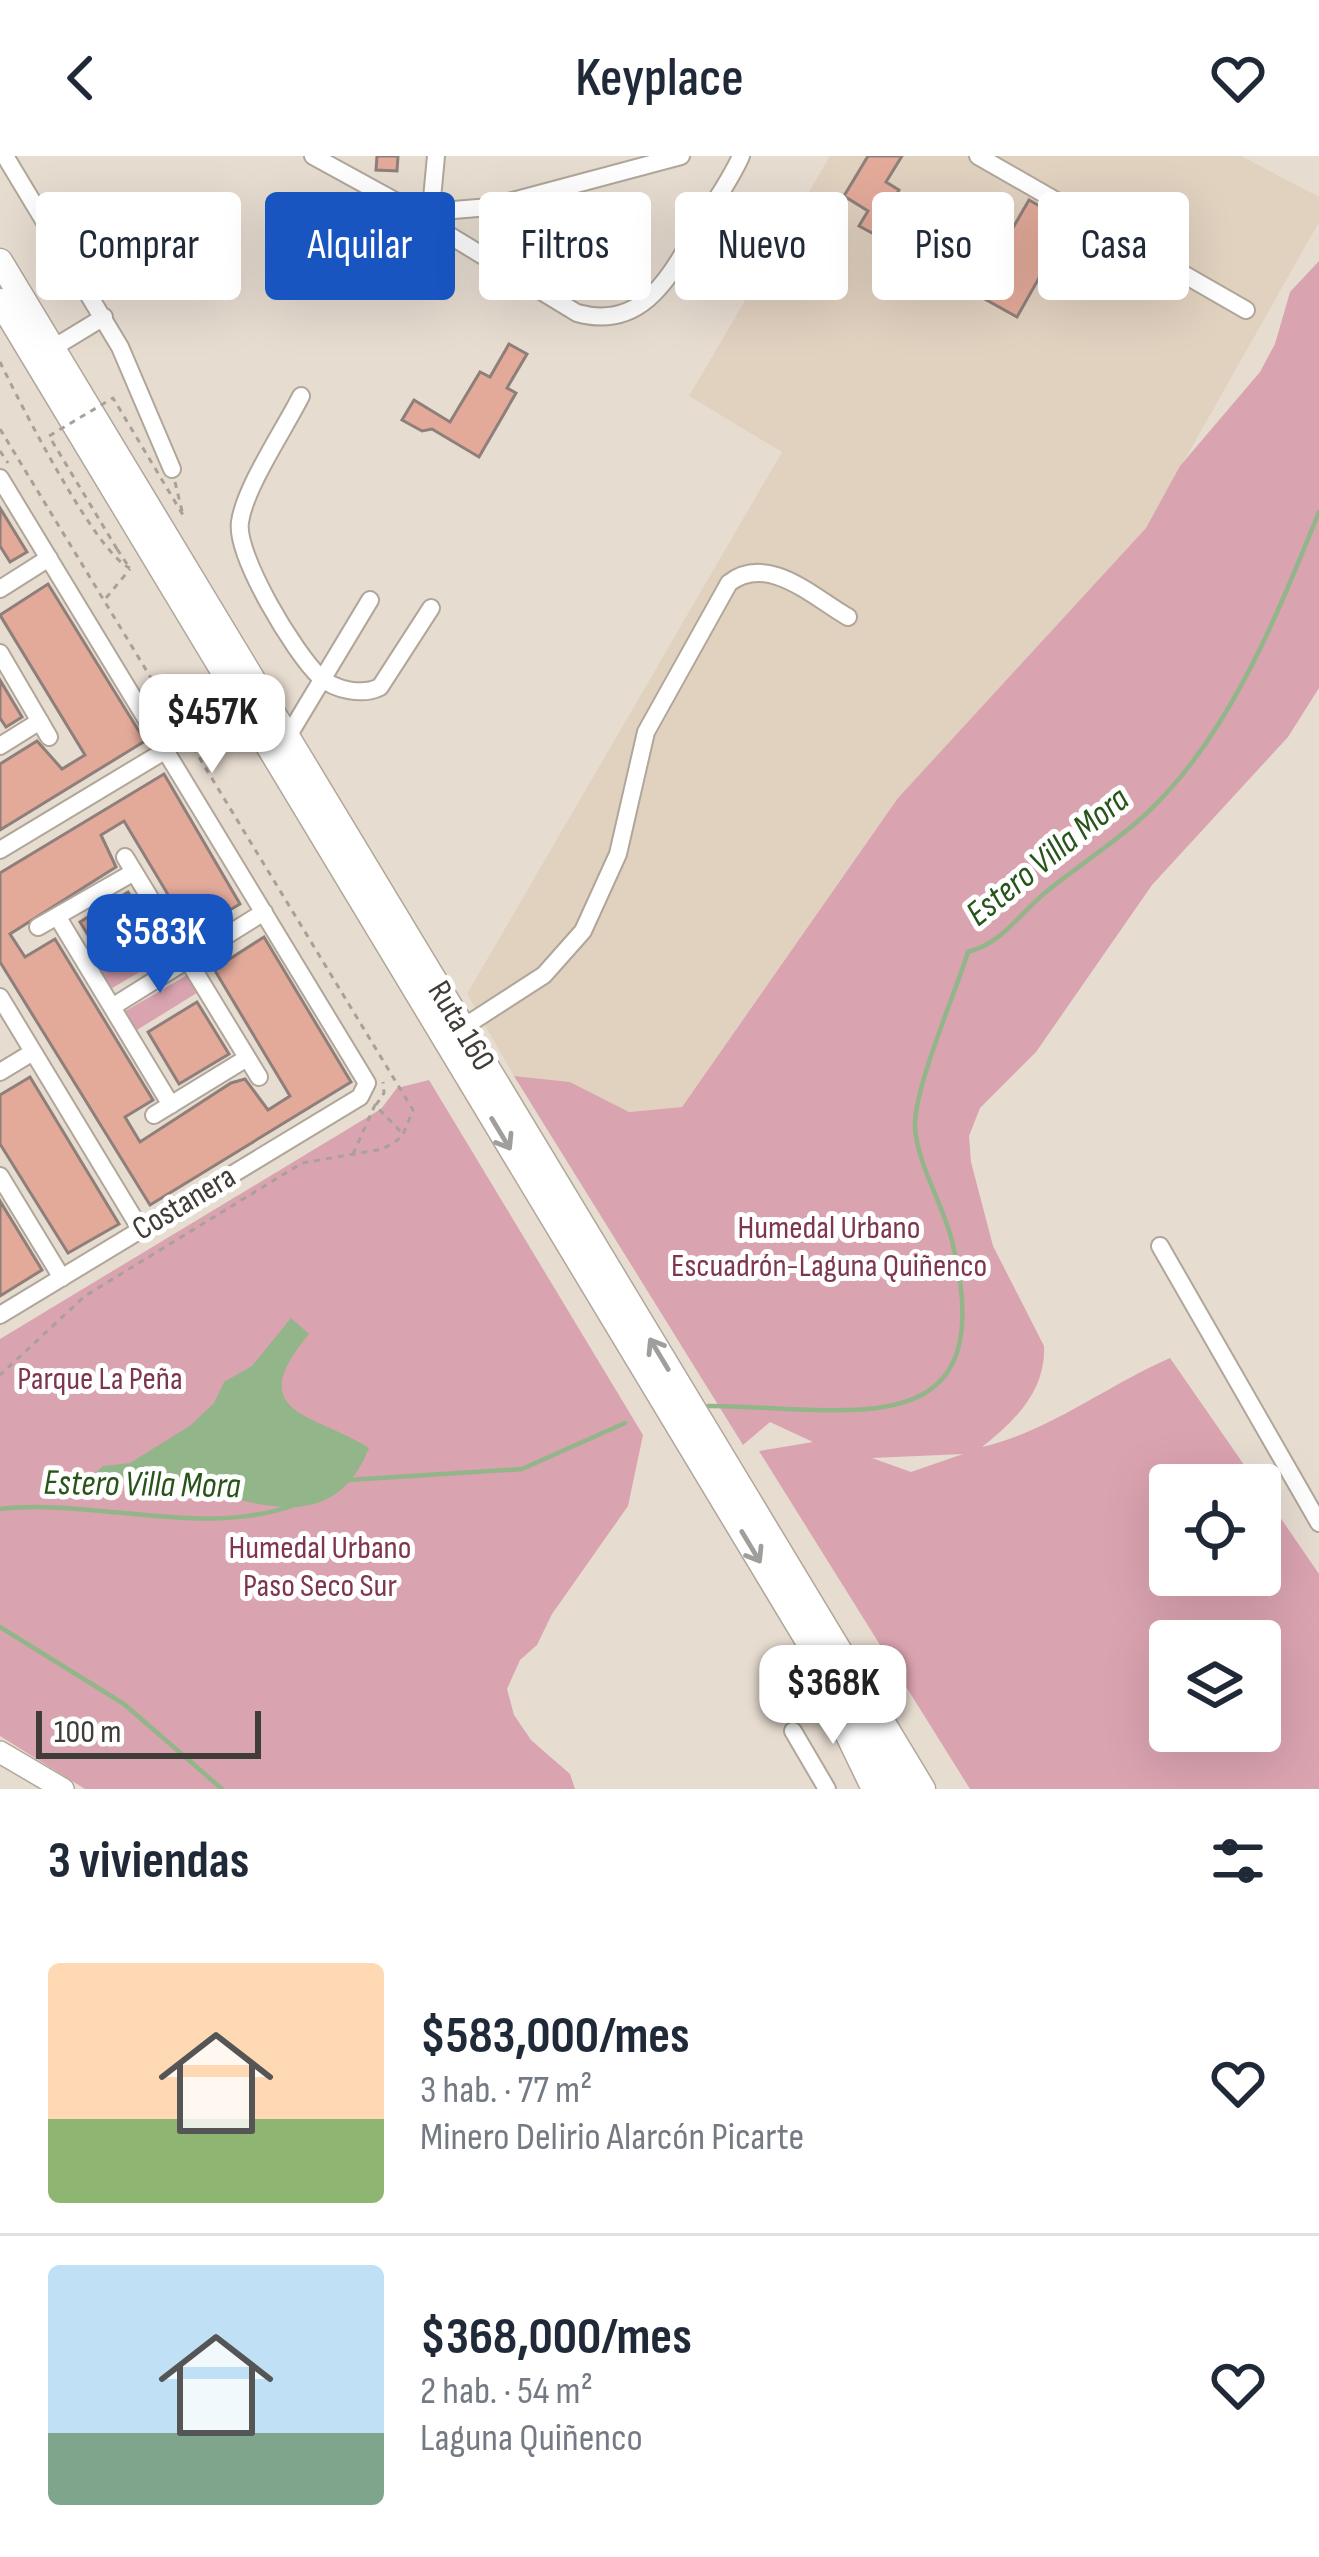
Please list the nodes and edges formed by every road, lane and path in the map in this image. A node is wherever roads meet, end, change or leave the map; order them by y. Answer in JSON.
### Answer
{"nodes":[{"id":1,"x":5,"y":156,"type":"edge"},
{"id":2,"x":313,"y":156,"type":"edge"},
{"id":3,"x":436,"y":156,"type":"edge"},
{"id":4,"x":680,"y":156,"type":"edge"},
{"id":5,"x":741,"y":156,"type":"edge"},
{"id":6,"x":978,"y":156,"type":"edge"},
{"id":7,"x":375,"y":192,"type":"edge"},
{"id":8,"x":433,"y":192,"type":"edge"},
{"id":9,"x":455,"y":208,"type":"edge"},
{"id":10,"x":455,"y":241,"type":"edge"},
{"id":11,"x":0,"y":261,"type":"edge"},
{"id":12,"x":0,"y":301,"type":"edge"},
{"id":13,"x":1246,"y":310,"type":"dead end"},
{"id":14,"x":104,"y":317,"type":"junction"},
{"id":15,"x":52,"y":348,"type":"junction"},
{"id":16,"x":0,"y":362,"type":"edge"},
{"id":17,"x":301,"y":396,"type":"dead end"},
{"id":18,"x":0,"y":429,"type":"edge"},
{"id":19,"x":172,"y":469,"type":"joint"},
{"id":20,"x":0,"y":478,"type":"edge"},
{"id":21,"x":49,"y":558,"type":"junction"},
{"id":22,"x":130,"y":568,"type":"junction"},
{"id":23,"x":86,"y":571,"type":"junction"},
{"id":24,"x":76,"y":577,"type":"dead end"},
{"id":25,"x":0,"y":589,"type":"edge"},
{"id":26,"x":105,"y":599,"type":"junction"},
{"id":27,"x":370,"y":600,"type":"dead end"},
{"id":28,"x":431,"y":608,"type":"dead end"},
{"id":29,"x":848,"y":617,"type":"dead end"},
{"id":30,"x":0,"y":653,"type":"edge"},
{"id":31,"x":323,"y":680,"type":"junction"},
{"id":32,"x":287,"y":738,"type":"junction"},
{"id":33,"x":0,"y":746,"type":"edge"},
{"id":34,"x":172,"y":746,"type":"junction"},
{"id":35,"x":0,"y":850,"type":"edge"},
{"id":36,"x":264,"y":911,"type":"junction"},
{"id":37,"x":57,"y":916,"type":"junction"},
{"id":38,"x":38,"y":927,"type":"dead end"},
{"id":39,"x":188,"y":960,"type":"junction"},
{"id":40,"x":0,"y":997,"type":"edge"},
{"id":41,"x":112,"y":1007,"type":"junction"},
{"id":42,"x":462,"y":1028,"type":"junction"},
{"id":43,"x":33,"y":1052,"type":"junction"},
{"id":44,"x":247,"y":1058,"type":"junction"},
{"id":45,"x":0,"y":1072,"type":"edge"},
{"id":46,"x":391,"y":1072,"type":"dead end"},
{"id":47,"x":259,"y":1077,"type":"dead end"},
{"id":48,"x":374,"y":1084,"type":"junction"},
{"id":49,"x":404,"y":1134,"type":"dead end"},
{"id":50,"x":352,"y":1156,"type":"dead end"},
{"id":51,"x":0,"y":1176,"type":"edge"},
{"id":52,"x":145,"y":1236,"type":"junction"},
{"id":53,"x":1160,"y":1246,"type":"dead end"},
{"id":54,"x":155,"y":1253,"type":"dead end"},
{"id":55,"x":62,"y":1278,"type":"junction"},
{"id":56,"x":0,"y":1315,"type":"edge"},
{"id":57,"x":1319,"y":1523,"type":"edge"},
{"id":58,"x":789,"y":1609,"type":"junction"},
{"id":59,"x":842,"y":1654,"type":"junction"},
{"id":60,"x":793,"y":1731,"type":"dead end"},
{"id":61,"x":0,"y":1752,"type":"edge"},
{"id":62,"x":63,"y":1789,"type":"edge"},
{"id":63,"x":827,"y":1789,"type":"edge"},
{"id":64,"x":874,"y":1789,"type":"edge"},
{"id":65,"x":898,"y":1789,"type":"edge"},
{"id":66,"x":922,"y":1789,"type":"edge"},
{"id":67,"x":942,"y":1789,"type":"edge"}],
"edges":[{"from":1,"to":14,"type":"street"},
{"from":2,"to":7,"type":"street"},
{"from":3,"to":8,"type":"street"},
{"from":4,"to":9,"type":"street"},
{"from":5,"to":10,"type":"street"},
{"from":6,"to":13,"type":"street"},
{"from":11,"to":15,"type":"highway","name":"Ruta 160"},
{"from":12,"to":58,"type":"highway","name":"Ruta 160","one_way":true},
{"from":14,"to":15,"type":"street"},
{"from":14,"to":19,"type":"street"},
{"from":15,"to":32,"type":"highway","name":"Ruta 160"},
{"from":16,"to":22,"type":"path"},
{"from":17,"to":31,"type":"street"},
{"from":18,"to":23,"type":"path"},
{"from":19,"to":22,"type":"path","bridge":true},
{"from":20,"to":21,"type":"street"},
{"from":21,"to":25,"type":"street"},
{"from":21,"to":34,"type":"street"},
{"from":22,"to":26,"type":"path"},
{"from":23,"to":24,"type":"path"},
{"from":23,"to":26,"type":"path"},
{"from":26,"to":34,"type":"path"},
{"from":27,"to":31,"type":"street"},
{"from":28,"to":31,"type":"street"},
{"from":29,"to":42,"type":"street"},
{"from":30,"to":33,"type":"street"},
{"from":31,"to":32,"type":"street"},
{"from":32,"to":42,"type":"highway","name":"Ruta 160"},
{"from":34,"to":35,"type":"street"},
{"from":34,"to":36,"type":"street"},
{"from":36,"to":39,"type":"street"},
{"from":36,"to":48,"type":"street"},
{"from":37,"to":38,"type":"street"},
{"from":37,"to":39,"type":"street"},
{"from":37,"to":41,"type":"street"},
{"from":39,"to":41,"type":"street"},
{"from":39,"to":44,"type":"street"},
{"from":40,"to":43,"type":"street"},
{"from":41,"to":44,"type":"street"},
{"from":59,"to":42,"type":"highway","name":"Ruta 160","one_way":true},
{"from":43,"to":45,"type":"street"},
{"from":43,"to":52,"type":"street"},
{"from":44,"to":47,"type":"street"},
{"from":46,"to":48,"type":"path"},
{"from":48,"to":52,"type":"street","name":"Costanera"},
{"from":49,"to":50,"type":"path"},
{"from":51,"to":55,"type":"street"},
{"from":52,"to":54,"type":"path"},
{"from":52,"to":55,"type":"street","name":"Costanera"},
{"from":53,"to":57,"type":"street"},
{"from":55,"to":56,"type":"street","name":"Costanera"},
{"from":58,"to":64,"type":"highway"},
{"from":58,"to":65,"type":"highway","name":"Ruta 160"},
{"from":59,"to":66,"type":"highway","name":"Ruta 160"},
{"from":59,"to":67,"type":"highway"},
{"from":60,"to":63,"type":"street"},
{"from":61,"to":62,"type":"main road"}]}
